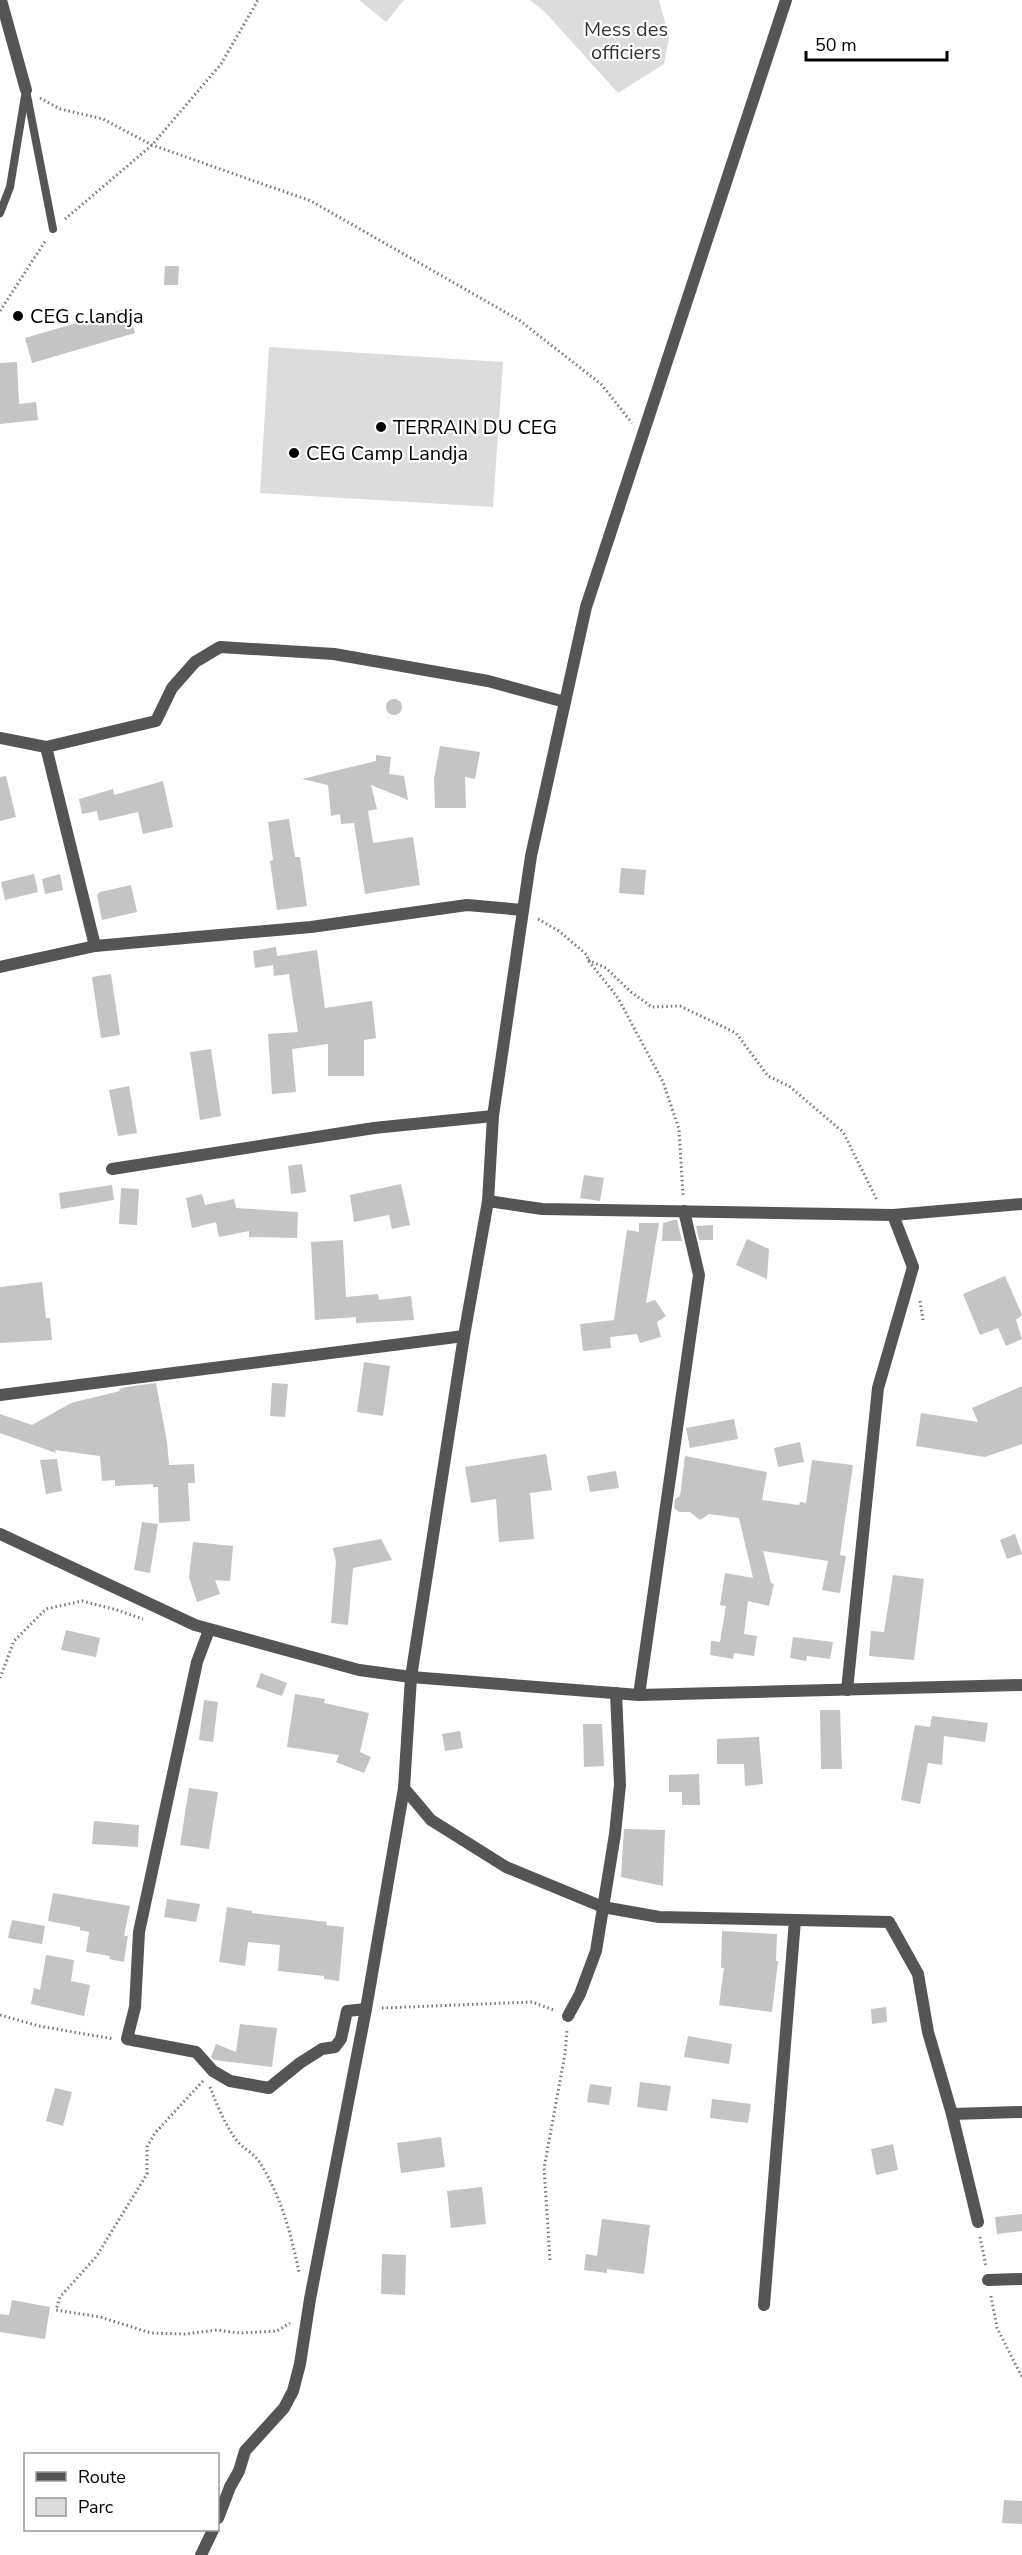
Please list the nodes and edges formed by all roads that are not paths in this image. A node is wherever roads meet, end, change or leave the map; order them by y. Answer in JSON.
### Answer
{"nodes":[{"id":1,"x":1,"y":0,"type":"edge"},
{"id":2,"x":786,"y":0,"type":"edge"},
{"id":3,"x":26,"y":90,"type":"junction"},
{"id":4,"x":0,"y":213,"type":"edge"},
{"id":5,"x":53,"y":229,"type":"road end"},
{"id":6,"x":565,"y":702,"type":"junction"},
{"id":7,"x":0,"y":738,"type":"edge"},
{"id":8,"x":46,"y":747,"type":"junction"},
{"id":9,"x":523,"y":910,"type":"junction"},
{"id":10,"x":95,"y":946,"type":"junction"},
{"id":11,"x":0,"y":967,"type":"edge"},
{"id":12,"x":493,"y":1116,"type":"junction"},
{"id":13,"x":112,"y":1169,"type":"dead end"},
{"id":14,"x":488,"y":1201,"type":"junction"},
{"id":15,"x":1022,"y":1204,"type":"edge"},
{"id":16,"x":684,"y":1212,"type":"junction"},
{"id":17,"x":888,"y":1214,"type":"junction"},
{"id":18,"x":464,"y":1336,"type":"junction"},
{"id":19,"x":0,"y":1395,"type":"edge"},
{"id":20,"x":0,"y":1534,"type":"edge"},
{"id":21,"x":208,"y":1630,"type":"junction"},
{"id":22,"x":411,"y":1677,"type":"junction"},
{"id":23,"x":1022,"y":1685,"type":"edge"},
{"id":24,"x":848,"y":1690,"type":"junction"},
{"id":25,"x":616,"y":1693,"type":"junction"},
{"id":26,"x":639,"y":1695,"type":"junction"},
{"id":27,"x":404,"y":1788,"type":"junction"},
{"id":28,"x":603,"y":1907,"type":"junction"},
{"id":29,"x":795,"y":1920,"type":"junction"},
{"id":30,"x":366,"y":2009,"type":"junction"},
{"id":31,"x":568,"y":2016,"type":"road end"},
{"id":32,"x":1022,"y":2112,"type":"edge"},
{"id":33,"x":952,"y":2114,"type":"junction"},
{"id":34,"x":978,"y":2222,"type":"road end"},
{"id":35,"x":1022,"y":2279,"type":"edge"},
{"id":36,"x":988,"y":2280,"type":"road end"},
{"id":37,"x":764,"y":2305,"type":"dead end"},
{"id":38,"x":219,"y":2515,"type":"edge"},
{"id":39,"x":212,"y":2531,"type":"edge"},
{"id":40,"x":201,"y":2555,"type":"edge"}],
"edges":[{"from":1,"to":3,"type":"street"},
{"from":2,"to":6,"type":"street"},
{"from":3,"to":4,"type":"lane"},
{"from":3,"to":5,"type":"lane"},
{"from":6,"to":8,"type":"street"},
{"from":6,"to":9,"type":"street"},
{"from":7,"to":8,"type":"street"},
{"from":8,"to":10,"type":"street"},
{"from":9,"to":10,"type":"street"},
{"from":9,"to":12,"type":"street"},
{"from":10,"to":11,"type":"street"},
{"from":12,"to":13,"type":"street"},
{"from":12,"to":14,"type":"street"},
{"from":14,"to":16,"type":"street"},
{"from":14,"to":18,"type":"street"},
{"from":15,"to":17,"type":"street"},
{"from":16,"to":17,"type":"street"},
{"from":16,"to":26,"type":"street"},
{"from":17,"to":24,"type":"street"},
{"from":18,"to":19,"type":"street"},
{"from":18,"to":22,"type":"street"},
{"from":20,"to":21,"type":"street"},
{"from":21,"to":22,"type":"street"},
{"from":21,"to":30,"type":"street"},
{"from":22,"to":25,"type":"street"},
{"from":22,"to":27,"type":"street"},
{"from":23,"to":24,"type":"street"},
{"from":24,"to":26,"type":"street"},
{"from":25,"to":26,"type":"street"},
{"from":25,"to":28,"type":"street"},
{"from":27,"to":28,"type":"street"},
{"from":27,"to":30,"type":"street"},
{"from":28,"to":29,"type":"street"},
{"from":28,"to":31,"type":"street"},
{"from":29,"to":33,"type":"street"},
{"from":29,"to":37,"type":"street"},
{"from":30,"to":38,"type":"street"},
{"from":32,"to":33,"type":"street"},
{"from":33,"to":34,"type":"street"},
{"from":35,"to":36,"type":"street"},
{"from":39,"to":40,"type":"street"}]}
